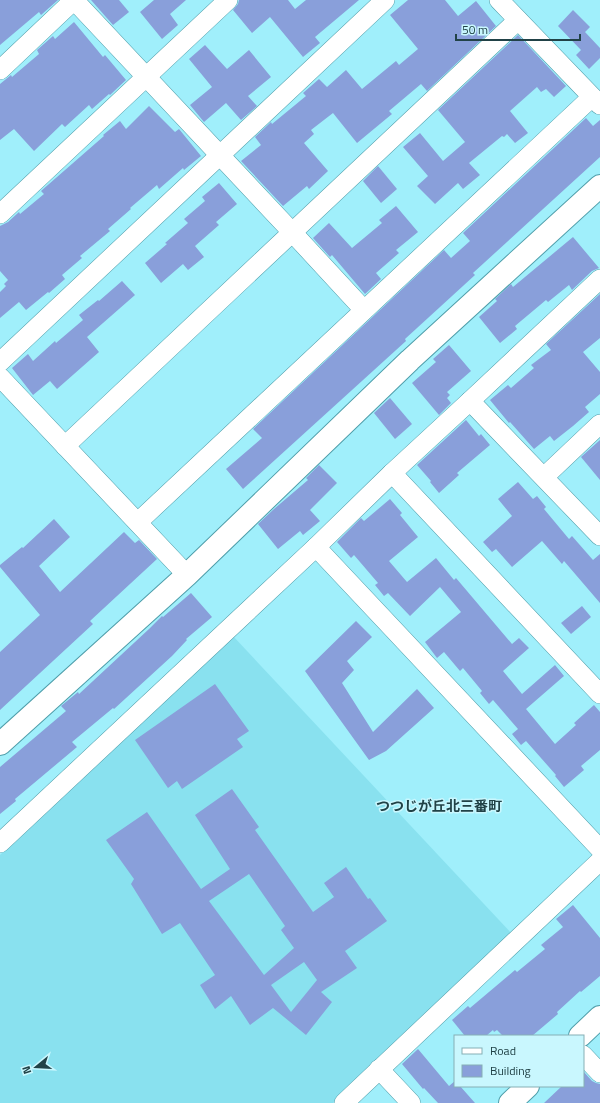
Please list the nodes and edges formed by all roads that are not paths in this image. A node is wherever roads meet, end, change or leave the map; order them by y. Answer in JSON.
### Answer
{"nodes":[{"id":1,"x":74,"y":0,"type":"edge"},
{"id":2,"x":228,"y":0,"type":"edge"},
{"id":3,"x":384,"y":0,"type":"edge"},
{"id":4,"x":499,"y":0,"type":"edge"},
{"id":5,"x":518,"y":20,"type":"junction"},
{"id":6,"x":0,"y":70,"type":"edge"},
{"id":7,"x":147,"y":76,"type":"junction"},
{"id":8,"x":596,"y":101,"type":"edge"},
{"id":9,"x":220,"y":155,"type":"junction"},
{"id":10,"x":600,"y":186,"type":"edge"},
{"id":11,"x":0,"y":214,"type":"edge"},
{"id":12,"x":292,"y":232,"type":"junction"},
{"id":13,"x":600,"y":279,"type":"edge"},
{"id":14,"x":364,"y":310,"type":"junction"},
{"id":15,"x":0,"y":362,"type":"edge"},
{"id":16,"x":0,"y":377,"type":"edge"},
{"id":17,"x":470,"y":401,"type":"junction"},
{"id":18,"x":600,"y":424,"type":"edge"},
{"id":19,"x":65,"y":446,"type":"junction"},
{"id":20,"x":392,"y":473,"type":"junction"},
{"id":21,"x":544,"y":477,"type":"junction"},
{"id":22,"x":138,"y":522,"type":"junction"},
{"id":23,"x":600,"y":536,"type":"edge"},
{"id":24,"x":316,"y":547,"type":"junction"},
{"id":25,"x":187,"y":575,"type":"junction"},
{"id":26,"x":600,"y":694,"type":"edge"},
{"id":27,"x":0,"y":744,"type":"edge"},
{"id":28,"x":0,"y":844,"type":"edge"},
{"id":29,"x":600,"y":849,"type":"edge"},
{"id":30,"x":600,"y":861,"type":"edge"},
{"id":31,"x":600,"y":1017,"type":"edge"},
{"id":32,"x":581,"y":1035,"type":"edge"},
{"id":33,"x":584,"y":1056,"type":"edge"},
{"id":34,"x":379,"y":1069,"type":"junction"},
{"id":35,"x":600,"y":1073,"type":"edge"},
{"id":36,"x":527,"y":1087,"type":"edge"},
{"id":37,"x":344,"y":1103,"type":"edge"},
{"id":38,"x":411,"y":1103,"type":"edge"},
{"id":39,"x":510,"y":1103,"type":"edge"}],
"edges":[{"from":1,"to":6,"type":"street"},
{"from":1,"to":7,"type":"street"},
{"from":2,"to":7,"type":"street"},
{"from":3,"to":9,"type":"street"},
{"from":4,"to":5,"type":"street"},
{"from":5,"to":8,"type":"street"},
{"from":5,"to":12,"type":"street"},
{"from":7,"to":9,"type":"street"},
{"from":7,"to":11,"type":"street"},
{"from":8,"to":14,"type":"street"},
{"from":9,"to":12,"type":"street"},
{"from":9,"to":15,"type":"street"},
{"from":10,"to":25,"type":"street"},
{"from":12,"to":14,"type":"street"},
{"from":12,"to":19,"type":"street"},
{"from":13,"to":17,"type":"street"},
{"from":14,"to":22,"type":"street"},
{"from":16,"to":19,"type":"street"},
{"from":17,"to":20,"type":"street"},
{"from":17,"to":21,"type":"street"},
{"from":18,"to":21,"type":"street"},
{"from":19,"to":22,"type":"street"},
{"from":20,"to":24,"type":"street"},
{"from":20,"to":26,"type":"street"},
{"from":21,"to":23,"type":"street"},
{"from":22,"to":25,"type":"street"},
{"from":24,"to":28,"type":"street"},
{"from":24,"to":29,"type":"street"},
{"from":25,"to":27,"type":"street"},
{"from":30,"to":34,"type":"street"},
{"from":31,"to":32,"type":"street"},
{"from":33,"to":35,"type":"street"},
{"from":34,"to":37,"type":"street"},
{"from":34,"to":38,"type":"street"},
{"from":36,"to":39,"type":"street"}]}
